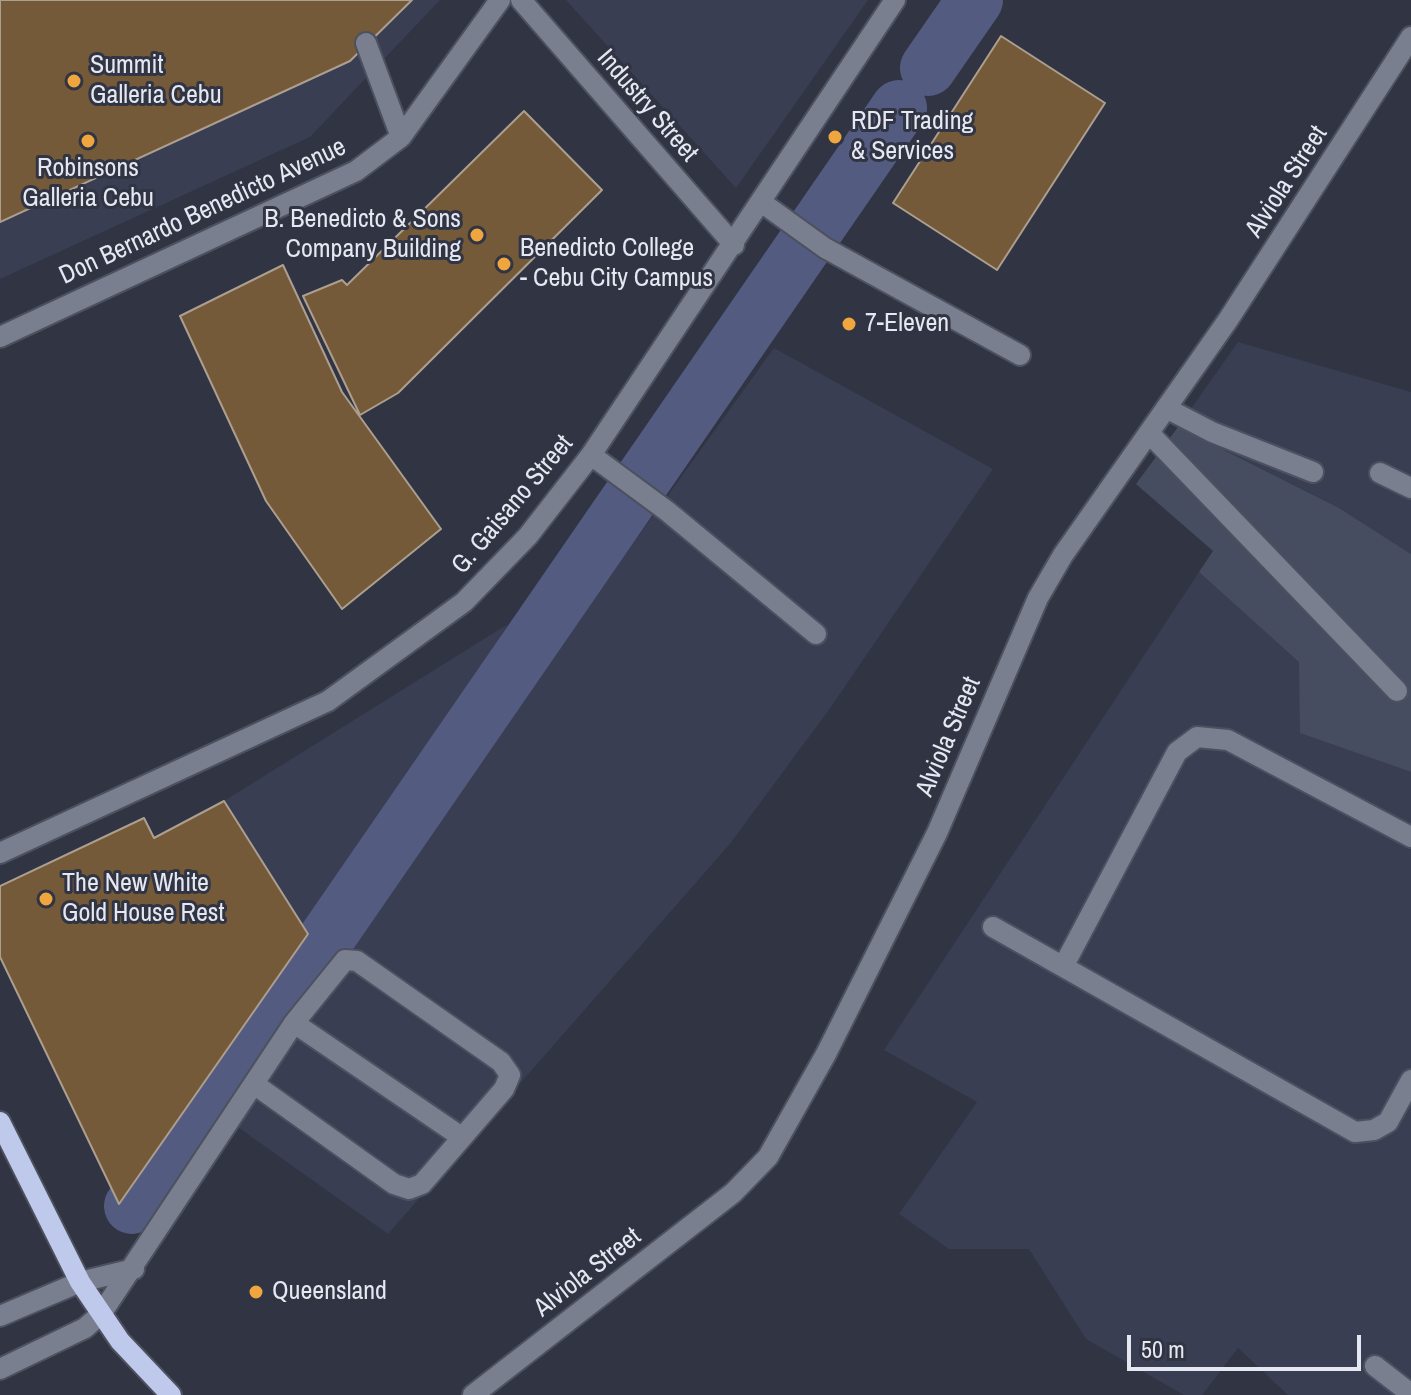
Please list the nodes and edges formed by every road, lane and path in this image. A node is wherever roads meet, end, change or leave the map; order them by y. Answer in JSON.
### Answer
{"nodes":[{"id":1,"x":500,"y":0,"type":"edge"},
{"id":2,"x":521,"y":0,"type":"edge"},
{"id":3,"x":895,"y":0,"type":"edge"},
{"id":4,"x":1411,"y":37,"type":"edge"},
{"id":5,"x":366,"y":43,"type":"dead end"},
{"id":6,"x":401,"y":137,"type":"junction"},
{"id":7,"x":761,"y":202,"type":"junction"},
{"id":8,"x":734,"y":245,"type":"junction"},
{"id":9,"x":0,"y":337,"type":"edge"},
{"id":10,"x":1020,"y":355,"type":"dead end"},
{"id":11,"x":1166,"y":408,"type":"junction"},
{"id":12,"x":1150,"y":434,"type":"junction"},
{"id":13,"x":591,"y":455,"type":"junction"},
{"id":14,"x":1313,"y":472,"type":"dead end"},
{"id":15,"x":1380,"y":473,"type":"dead end"},
{"id":16,"x":1411,"y":488,"type":"edge"},
{"id":17,"x":816,"y":634,"type":"dead end"},
{"id":18,"x":1397,"y":691,"type":"dead end"},
{"id":19,"x":1411,"y":837,"type":"edge"},
{"id":20,"x":0,"y":853,"type":"edge"},
{"id":21,"x":993,"y":927,"type":"dead end"},
{"id":22,"x":1064,"y":965,"type":"junction"},
{"id":23,"x":294,"y":1023,"type":"junction"},
{"id":24,"x":1411,"y":1080,"type":"edge"},
{"id":25,"x":254,"y":1084,"type":"junction"},
{"id":26,"x":0,"y":1122,"type":"edge"},
{"id":27,"x":460,"y":1136,"type":"junction"},
{"id":28,"x":134,"y":1269,"type":"junction"},
{"id":29,"x":80,"y":1282,"type":"junction"},
{"id":30,"x":101,"y":1314,"type":"junction"},
{"id":31,"x":0,"y":1316,"type":"edge"},
{"id":32,"x":1375,"y":1366,"type":"dead end"},
{"id":33,"x":0,"y":1369,"type":"edge"},
{"id":34,"x":1411,"y":1394,"type":"edge"},
{"id":35,"x":171,"y":1395,"type":"edge"},
{"id":36,"x":473,"y":1395,"type":"edge"}],
"edges":[{"from":1,"to":6,"type":"street","name":"Don Bernardo Benedicto Avenue"},
{"from":2,"to":8,"type":"street","name":"Industry Street"},
{"from":3,"to":7,"type":"street","name":"G. Gaisano Street"},
{"from":4,"to":11,"type":"street","name":"Alviola Street"},
{"from":5,"to":6,"type":"street"},
{"from":6,"to":9,"type":"street","name":"Don Bernardo Benedicto Avenue"},
{"from":7,"to":8,"type":"street","name":"G. Gaisano Street"},
{"from":7,"to":10,"type":"street"},
{"from":8,"to":13,"type":"street","name":"G. Gaisano Street"},
{"from":11,"to":12,"type":"street","name":"Alviola Street"},
{"from":11,"to":14,"type":"street"},
{"from":12,"to":18,"type":"street"},
{"from":12,"to":36,"type":"street","name":"Alviola Street"},
{"from":13,"to":17,"type":"street"},
{"from":13,"to":20,"type":"street","name":"G. Gaisano Street"},
{"from":15,"to":16,"type":"street"},
{"from":19,"to":22,"type":"street"},
{"from":21,"to":22,"type":"street"},
{"from":22,"to":24,"type":"street"},
{"from":23,"to":25,"type":"street"},
{"from":23,"to":27,"type":"street"},
{"from":23,"to":27,"type":"street"},
{"from":25,"to":27,"type":"street"},
{"from":25,"to":28,"type":"street"},
{"from":26,"to":29,"type":"main road"},
{"from":28,"to":29,"type":"street"},
{"from":28,"to":30,"type":"street"},
{"from":29,"to":30,"type":"main road"},
{"from":29,"to":31,"type":"street"},
{"from":30,"to":33,"type":"street"},
{"from":30,"to":35,"type":"main road"},
{"from":32,"to":34,"type":"street"}]}
